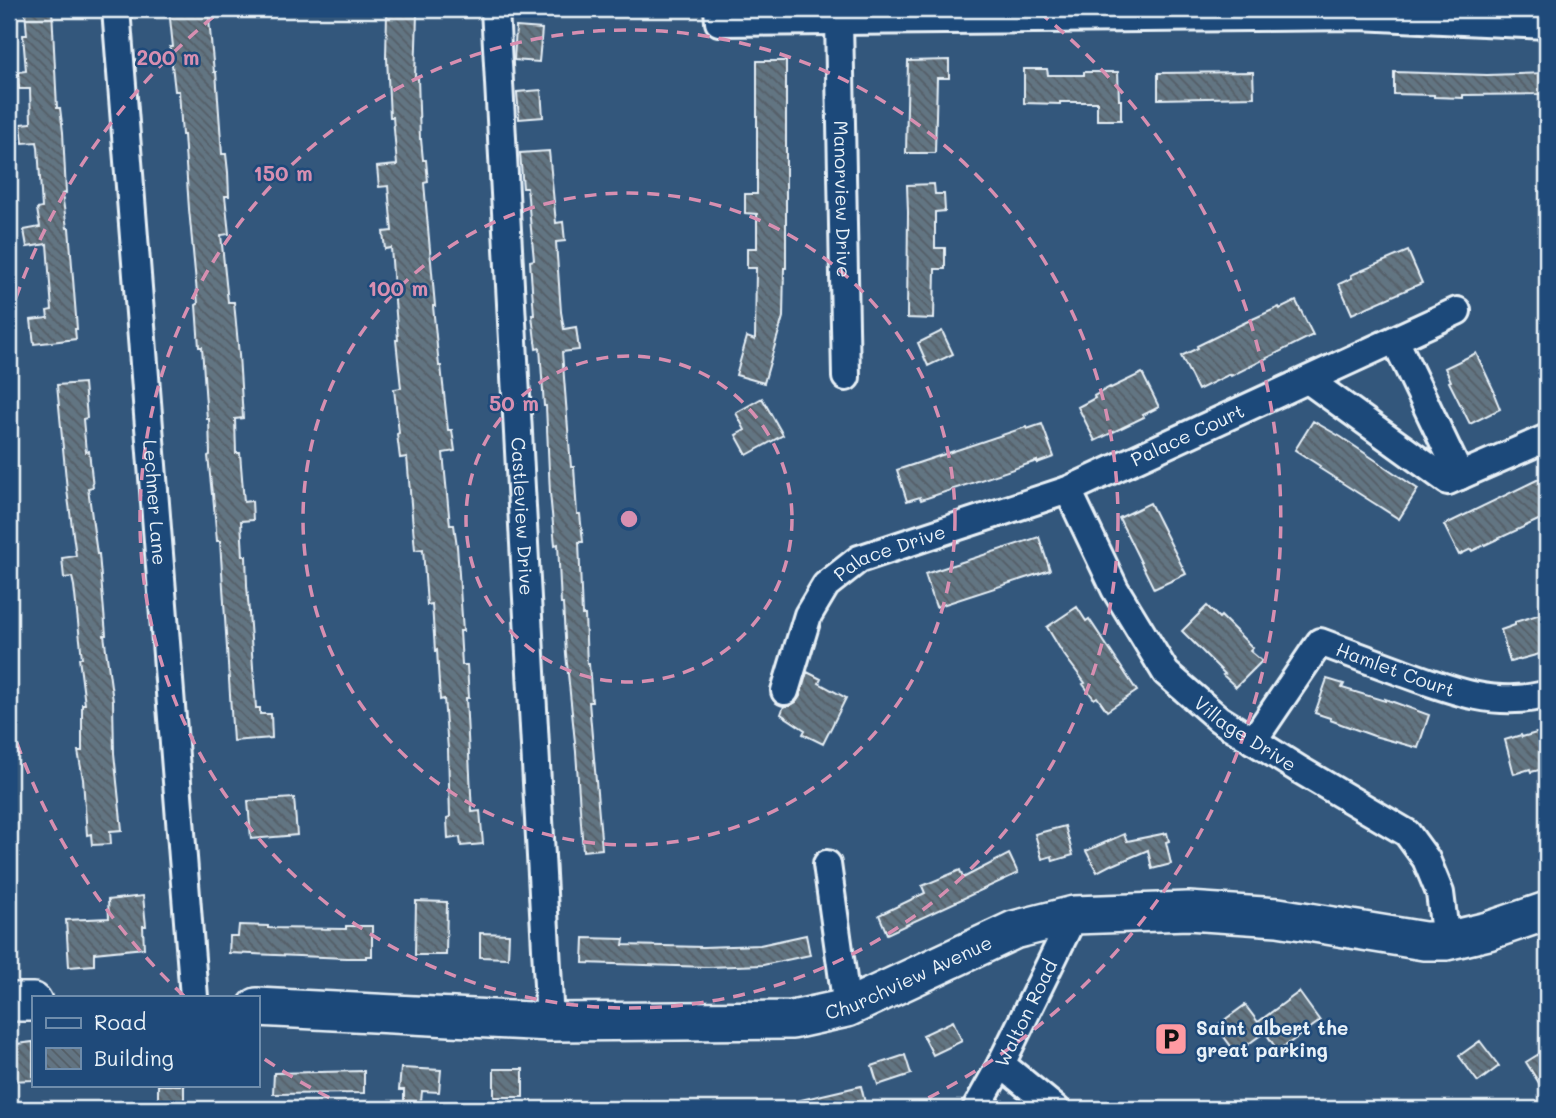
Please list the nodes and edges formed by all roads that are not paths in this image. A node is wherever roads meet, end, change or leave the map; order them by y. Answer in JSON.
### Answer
{"nodes":[{"id":1,"x":116,"y":9,"type":"edge"},
{"id":2,"x":495,"y":9,"type":"edge"},
{"id":3,"x":1360,"y":12,"type":"edge"},
{"id":4,"x":718,"y":15,"type":"edge"},
{"id":5,"x":839,"y":21,"type":"junction"},
{"id":6,"x":1547,"y":25,"type":"edge"},
{"id":7,"x":1458,"y":311,"type":"dead end"},
{"id":8,"x":1395,"y":340,"type":"junction"},
{"id":9,"x":846,"y":377,"type":"dead end"},
{"id":10,"x":1308,"y":380,"type":"junction"},
{"id":11,"x":1547,"y":438,"type":"edge"},
{"id":12,"x":1460,"y":476,"type":"junction"},
{"id":13,"x":1068,"y":490,"type":"junction"},
{"id":14,"x":785,"y":691,"type":"dead end"},
{"id":15,"x":1547,"y":694,"type":"edge"},
{"id":16,"x":1253,"y":741,"type":"junction"},
{"id":17,"x":827,"y":864,"type":"dead end"},
{"id":18,"x":1547,"y":911,"type":"edge"},
{"id":19,"x":1074,"y":915,"type":"junction"},
{"id":20,"x":1446,"y":941,"type":"junction"},
{"id":21,"x":194,"y":996,"type":"edge"},
{"id":22,"x":9,"y":1002,"type":"edge"},
{"id":23,"x":32,"y":1002,"type":"edge"},
{"id":24,"x":259,"y":1007,"type":"edge"},
{"id":25,"x":847,"y":1008,"type":"junction"},
{"id":26,"x":550,"y":1022,"type":"junction"},
{"id":27,"x":1001,"y":1064,"type":"junction"},
{"id":28,"x":976,"y":1109,"type":"edge"},
{"id":29,"x":1056,"y":1109,"type":"edge"}],
"edges":[{"from":1,"to":21,"type":"street","name":"Lechner Lane"},
{"from":2,"to":26,"type":"street","name":"Castleview Drive"},
{"from":3,"to":5,"type":"street"},
{"from":3,"to":6,"type":"street"},
{"from":4,"to":5,"type":"street"},
{"from":5,"to":9,"type":"street","name":"Manorview Drive"},
{"from":7,"to":8,"type":"street","name":"Palace Court"},
{"from":8,"to":10,"type":"street","name":"Palace Court"},
{"from":8,"to":12,"type":"street"},
{"from":10,"to":12,"type":"street"},
{"from":10,"to":13,"type":"street","name":"Palace Court"},
{"from":11,"to":12,"type":"street"},
{"from":13,"to":14,"type":"street","name":"Palace Drive"},
{"from":13,"to":16,"type":"street","name":"Village Drive"},
{"from":15,"to":16,"type":"street","name":"Hamlet Court"},
{"from":16,"to":20,"type":"street","name":"Village Drive"},
{"from":17,"to":25,"type":"street"},
{"from":18,"to":20,"type":"street","name":"Churchview Avenue"},
{"from":19,"to":20,"type":"street","name":"Churchview Avenue"},
{"from":19,"to":25,"type":"street","name":"Churchview Avenue"},
{"from":19,"to":27,"type":"street","name":"Walton Road"},
{"from":22,"to":23,"type":"street"},
{"from":24,"to":26,"type":"street","name":"Churchview Avenue"},
{"from":25,"to":26,"type":"street","name":"Churchview Avenue"},
{"from":27,"to":28,"type":"street","name":"Walton Road"},
{"from":27,"to":29,"type":"street"}]}
